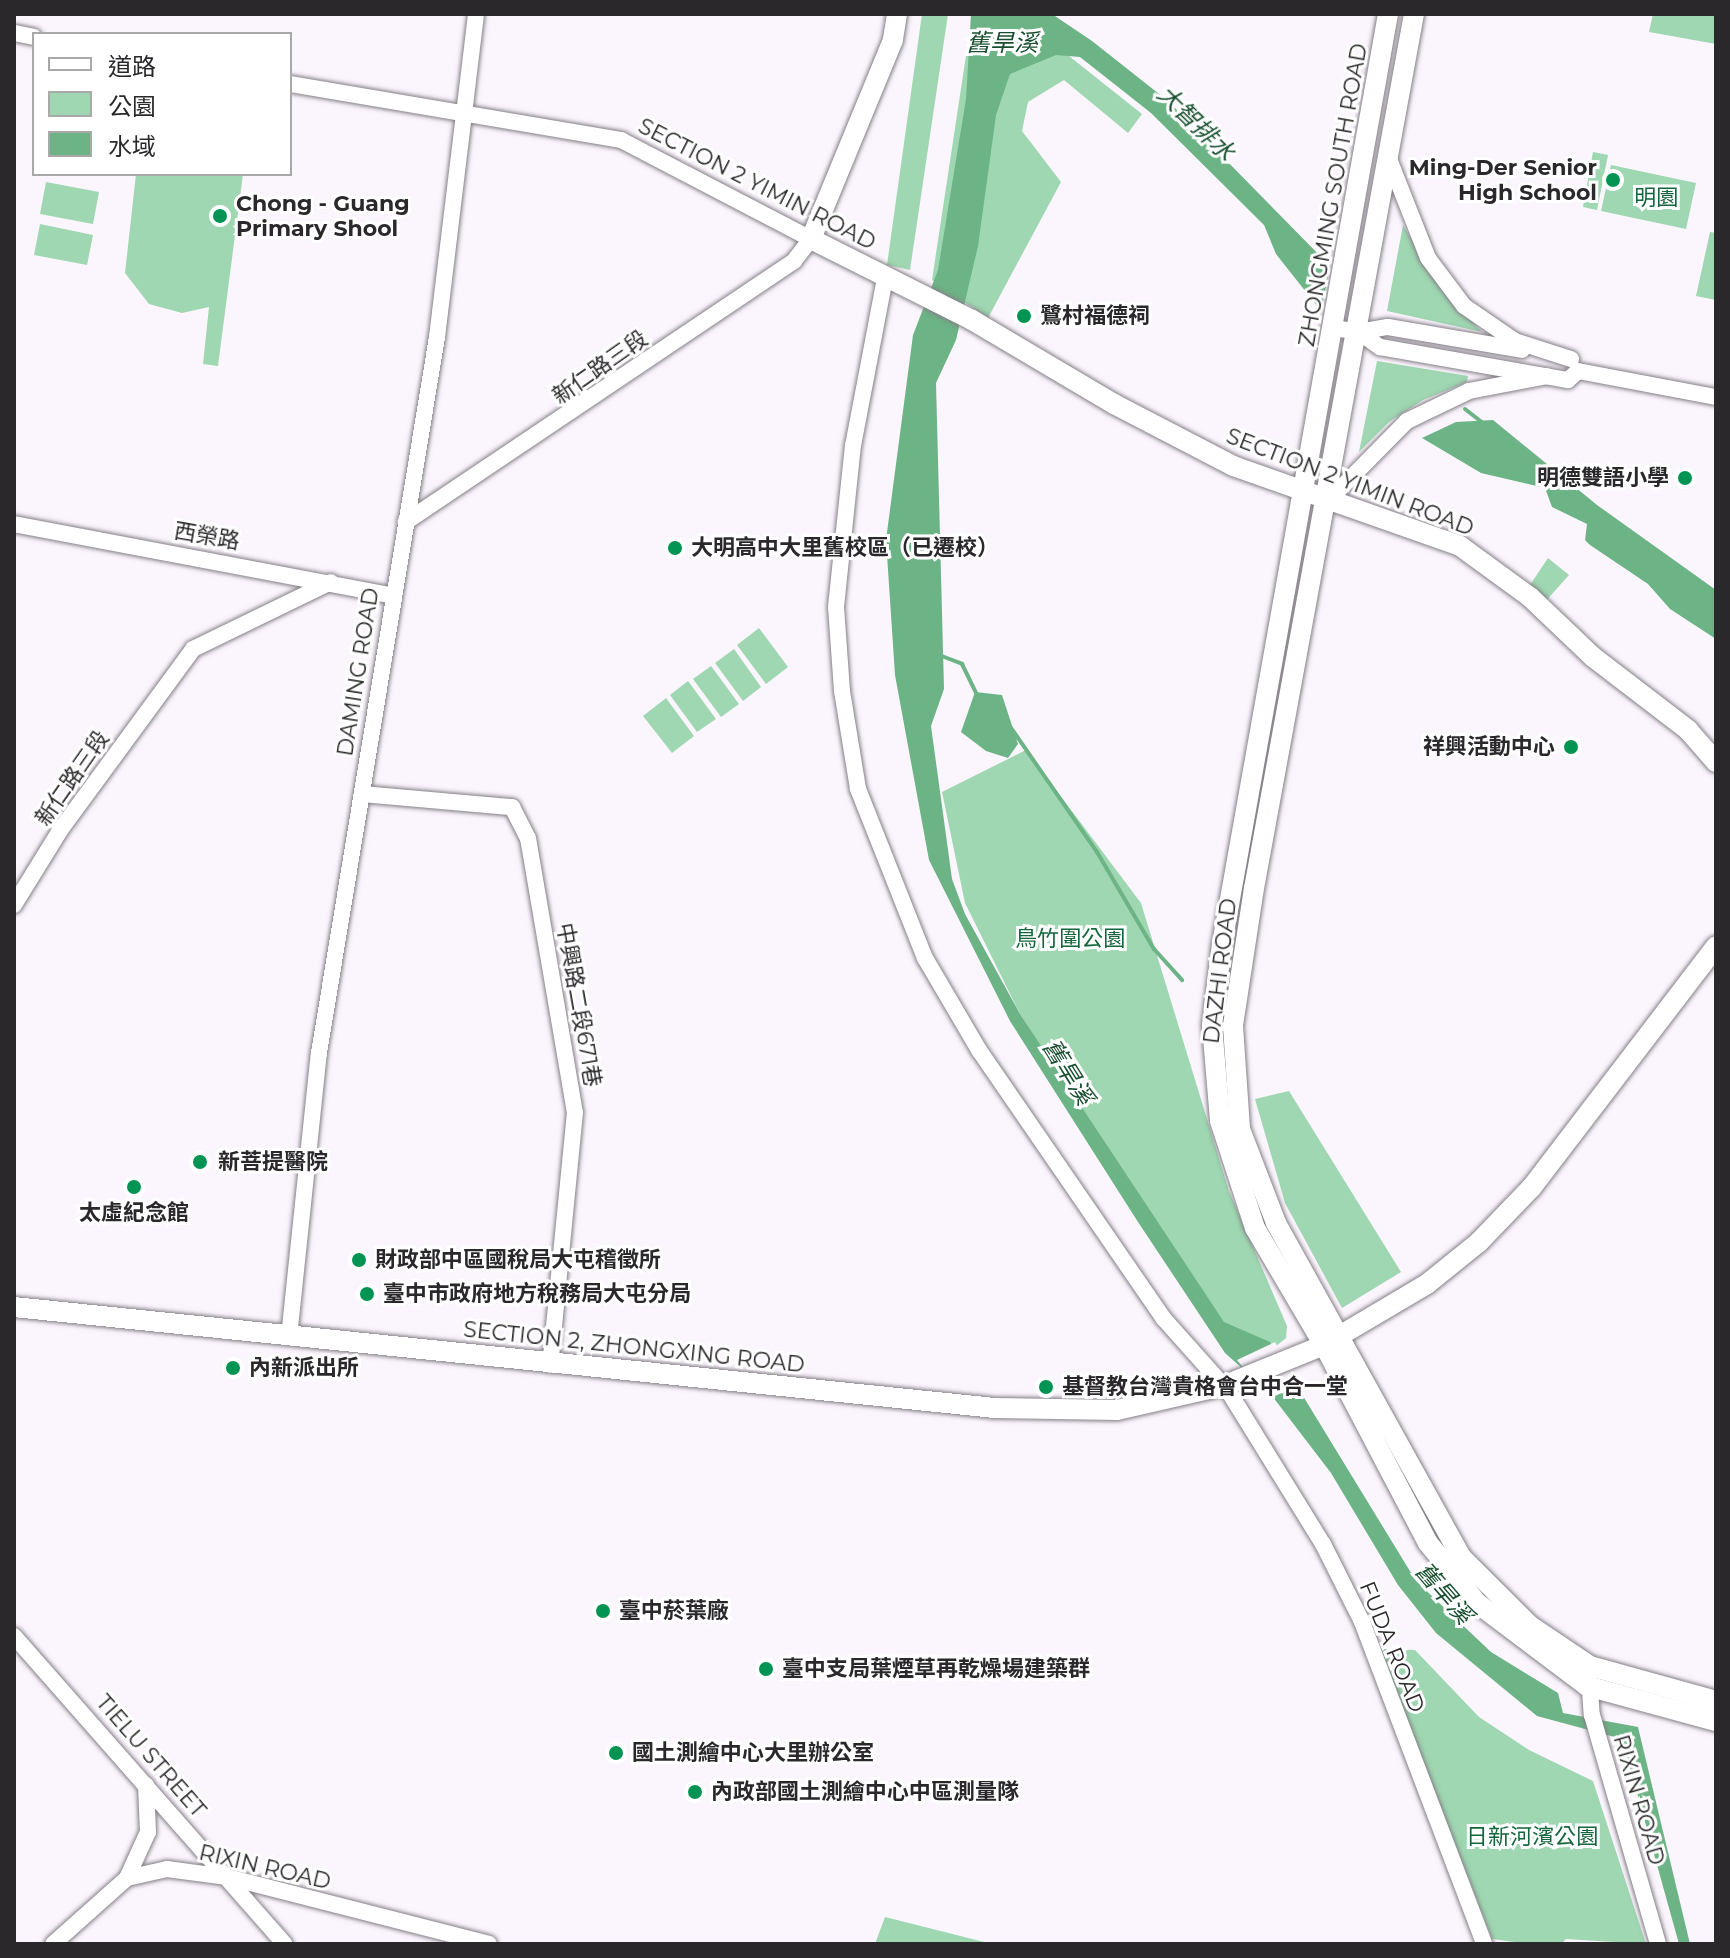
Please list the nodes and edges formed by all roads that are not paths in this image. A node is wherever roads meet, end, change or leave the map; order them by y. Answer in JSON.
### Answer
{"nodes":[{"id":1,"x":476,"y":14,"type":"edge"},
{"id":2,"x":897,"y":14,"type":"edge"},
{"id":3,"x":1388,"y":14,"type":"edge"},
{"id":4,"x":1414,"y":14,"type":"edge"},
{"id":5,"x":292,"y":84,"type":"edge"},
{"id":6,"x":464,"y":113,"type":"junction"},
{"id":7,"x":1389,"y":159,"type":"junction"},
{"id":8,"x":811,"y":239,"type":"junction"},
{"id":9,"x":885,"y":278,"type":"junction"},
{"id":10,"x":1334,"y":328,"type":"junction"},
{"id":11,"x":1359,"y":332,"type":"junction"},
{"id":12,"x":1574,"y":365,"type":"junction"},
{"id":13,"x":1547,"y":376,"type":"junction"},
{"id":14,"x":1324,"y":383,"type":"joint"},
{"id":15,"x":1716,"y":397,"type":"edge"},
{"id":16,"x":1302,"y":492,"type":"junction"},
{"id":17,"x":1328,"y":501,"type":"junction"},
{"id":18,"x":405,"y":522,"type":"junction"},
{"id":19,"x":14,"y":524,"type":"edge"},
{"id":20,"x":331,"y":582,"type":"junction"},
{"id":21,"x":391,"y":595,"type":"junction"},
{"id":22,"x":1716,"y":762,"type":"edge"},
{"id":23,"x":362,"y":794,"type":"junction"},
{"id":24,"x":14,"y":905,"type":"edge"},
{"id":25,"x":1716,"y":946,"type":"edge"},
{"id":26,"x":14,"y":1307,"type":"edge"},
{"id":27,"x":289,"y":1337,"type":"junction"},
{"id":28,"x":1331,"y":1342,"type":"junction"},
{"id":29,"x":550,"y":1365,"type":"junction"},
{"id":30,"x":1223,"y":1386,"type":"junction"},
{"id":31,"x":14,"y":1636,"type":"edge"},
{"id":32,"x":1589,"y":1676,"type":"junction"},
{"id":33,"x":1716,"y":1701,"type":"edge"},
{"id":34,"x":1716,"y":1721,"type":"edge"},
{"id":35,"x":146,"y":1784,"type":"junction"},
{"id":36,"x":227,"y":1877,"type":"junction"},
{"id":37,"x":127,"y":1878,"type":"junction"},
{"id":38,"x":53,"y":1944,"type":"edge"},
{"id":39,"x":285,"y":1944,"type":"edge"},
{"id":40,"x":489,"y":1944,"type":"edge"},
{"id":41,"x":1484,"y":1944,"type":"edge"},
{"id":42,"x":1658,"y":1944,"type":"edge"}],
"edges":[{"from":1,"to":6,"type":"street","name":"DAMING ROAD"},
{"from":2,"to":8,"type":"street"},
{"from":3,"to":10,"type":"street","name":"ZHONGMING SOUTH ROAD"},
{"from":4,"to":7,"type":"street"},
{"from":5,"to":6,"type":"street","name":"SECTION 2 YIMIN ROAD"},
{"from":6,"to":8,"type":"street","name":"SECTION 2 YIMIN ROAD"},
{"from":6,"to":18,"type":"street","name":"DAMING ROAD"},
{"from":7,"to":11,"type":"street"},
{"from":7,"to":12,"type":"street"},
{"from":8,"to":9,"type":"street","name":"SECTION 2 YIMIN ROAD"},
{"from":8,"to":18,"type":"street","name":"新仁路三段"},
{"from":9,"to":16,"type":"street","name":"SECTION 2 YIMIN ROAD"},
{"from":9,"to":30,"type":"street","name":"FUDA ROAD"},
{"from":10,"to":11,"type":"street"},
{"from":10,"to":14,"type":"street","name":"ZHONGMING SOUTH ROAD"},
{"from":11,"to":12,"type":"street"},
{"from":11,"to":13,"type":"street"},
{"from":11,"to":17,"type":"street","name":"DAZHI ROAD"},
{"from":12,"to":13,"type":"street"},
{"from":12,"to":15,"type":"street"},
{"from":13,"to":17,"type":"street"},
{"from":14,"to":16,"type":"street","name":"DAZHI ROAD"},
{"from":16,"to":17,"type":"street","name":"SECTION 2 YIMIN ROAD"},
{"from":16,"to":28,"type":"street","name":"DAZHI ROAD"},
{"from":17,"to":22,"type":"street","name":"SECTION 2 YIMIN ROAD"},
{"from":17,"to":28,"type":"street","name":"DAZHI ROAD"},
{"from":18,"to":21,"type":"street","name":"DAMING ROAD"},
{"from":19,"to":20,"type":"street","name":"西榮路"},
{"from":20,"to":21,"type":"street","name":"西榮路"},
{"from":20,"to":24,"type":"street","name":"新仁路三段"},
{"from":21,"to":23,"type":"street","name":"DAMING ROAD"},
{"from":23,"to":27,"type":"street","name":"DAMING ROAD"},
{"from":23,"to":29,"type":"street","name":"中興路二段671巷"},
{"from":25,"to":28,"type":"street"},
{"from":26,"to":27,"type":"street","name":"SECTION 2, ZHONGXING ROAD"},
{"from":27,"to":29,"type":"street","name":"SECTION 2, ZHONGXING ROAD"},
{"from":28,"to":30,"type":"street","name":"SECTION 2, ZHONGXING ROAD"},
{"from":28,"to":32,"type":"street","name":"DAZHI ROAD"},
{"from":29,"to":30,"type":"street","name":"SECTION 2, ZHONGXING ROAD"},
{"from":30,"to":41,"type":"street","name":"FUDA ROAD"},
{"from":31,"to":35,"type":"street","name":"TIELU STREET"},
{"from":32,"to":33,"type":"street","name":"DAZHI ROAD"},
{"from":32,"to":34,"type":"street","name":"DAZHI ROAD"},
{"from":32,"to":42,"type":"street","name":"RIXIN ROAD"},
{"from":35,"to":36,"type":"street","name":"TIELU STREET"},
{"from":35,"to":37,"type":"street"},
{"from":36,"to":37,"type":"street","name":"RIXIN ROAD"},
{"from":36,"to":39,"type":"street","name":"TIELU STREET"},
{"from":36,"to":40,"type":"street","name":"RIXIN ROAD"},
{"from":37,"to":38,"type":"street","name":"RIXIN ROAD"}]}
